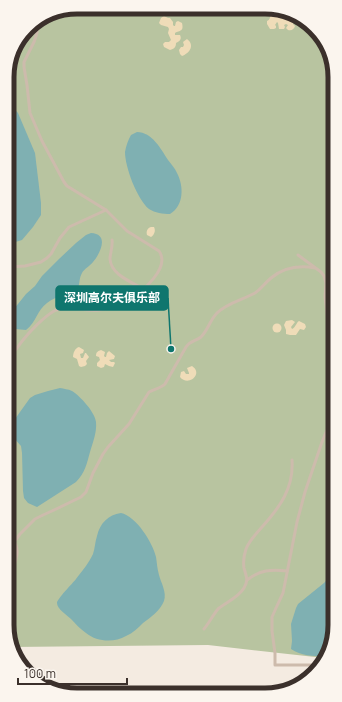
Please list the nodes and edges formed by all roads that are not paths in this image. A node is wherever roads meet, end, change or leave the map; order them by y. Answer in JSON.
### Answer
{"nodes":[{"id":1,"x":37,"y":28,"type":"edge"},
{"id":2,"x":106,"y":210,"type":"junction"},
{"id":3,"x":112,"y":240,"type":"dead end"},
{"id":4,"x":298,"y":255,"type":"dead end"},
{"id":5,"x":14,"y":267,"type":"edge"},
{"id":6,"x":315,"y":268,"type":"junction"},
{"id":7,"x":143,"y":288,"type":"junction"},
{"id":8,"x":328,"y":321,"type":"edge"},
{"id":9,"x":14,"y":350,"type":"edge"},
{"id":10,"x":328,"y":428,"type":"edge"},
{"id":11,"x":292,"y":460,"type":"dead end"},
{"id":12,"x":14,"y":542,"type":"joint"},
{"id":13,"x":14,"y":567,"type":"edge"},
{"id":14,"x":287,"y":571,"type":"junction"},
{"id":15,"x":247,"y":580,"type":"junction"},
{"id":16,"x":204,"y":629,"type":"dead end"},
{"id":17,"x":313,"y":666,"type":"edge"}],
"edges":[{"from":1,"to":2,"type":"lane"},
{"from":2,"to":5,"type":"lane"},
{"from":2,"to":7,"type":"lane"},
{"from":3,"to":7,"type":"lane"},
{"from":4,"to":6,"type":"lane"},
{"from":6,"to":8,"type":"lane"},
{"from":6,"to":12,"type":"lane"},
{"from":7,"to":9,"type":"lane"},
{"from":10,"to":14,"type":"lane"},
{"from":11,"to":15,"type":"lane"},
{"from":12,"to":13,"type":"lane"},
{"from":14,"to":15,"type":"lane"},
{"from":14,"to":17,"type":"lane"},
{"from":15,"to":16,"type":"lane"}]}
